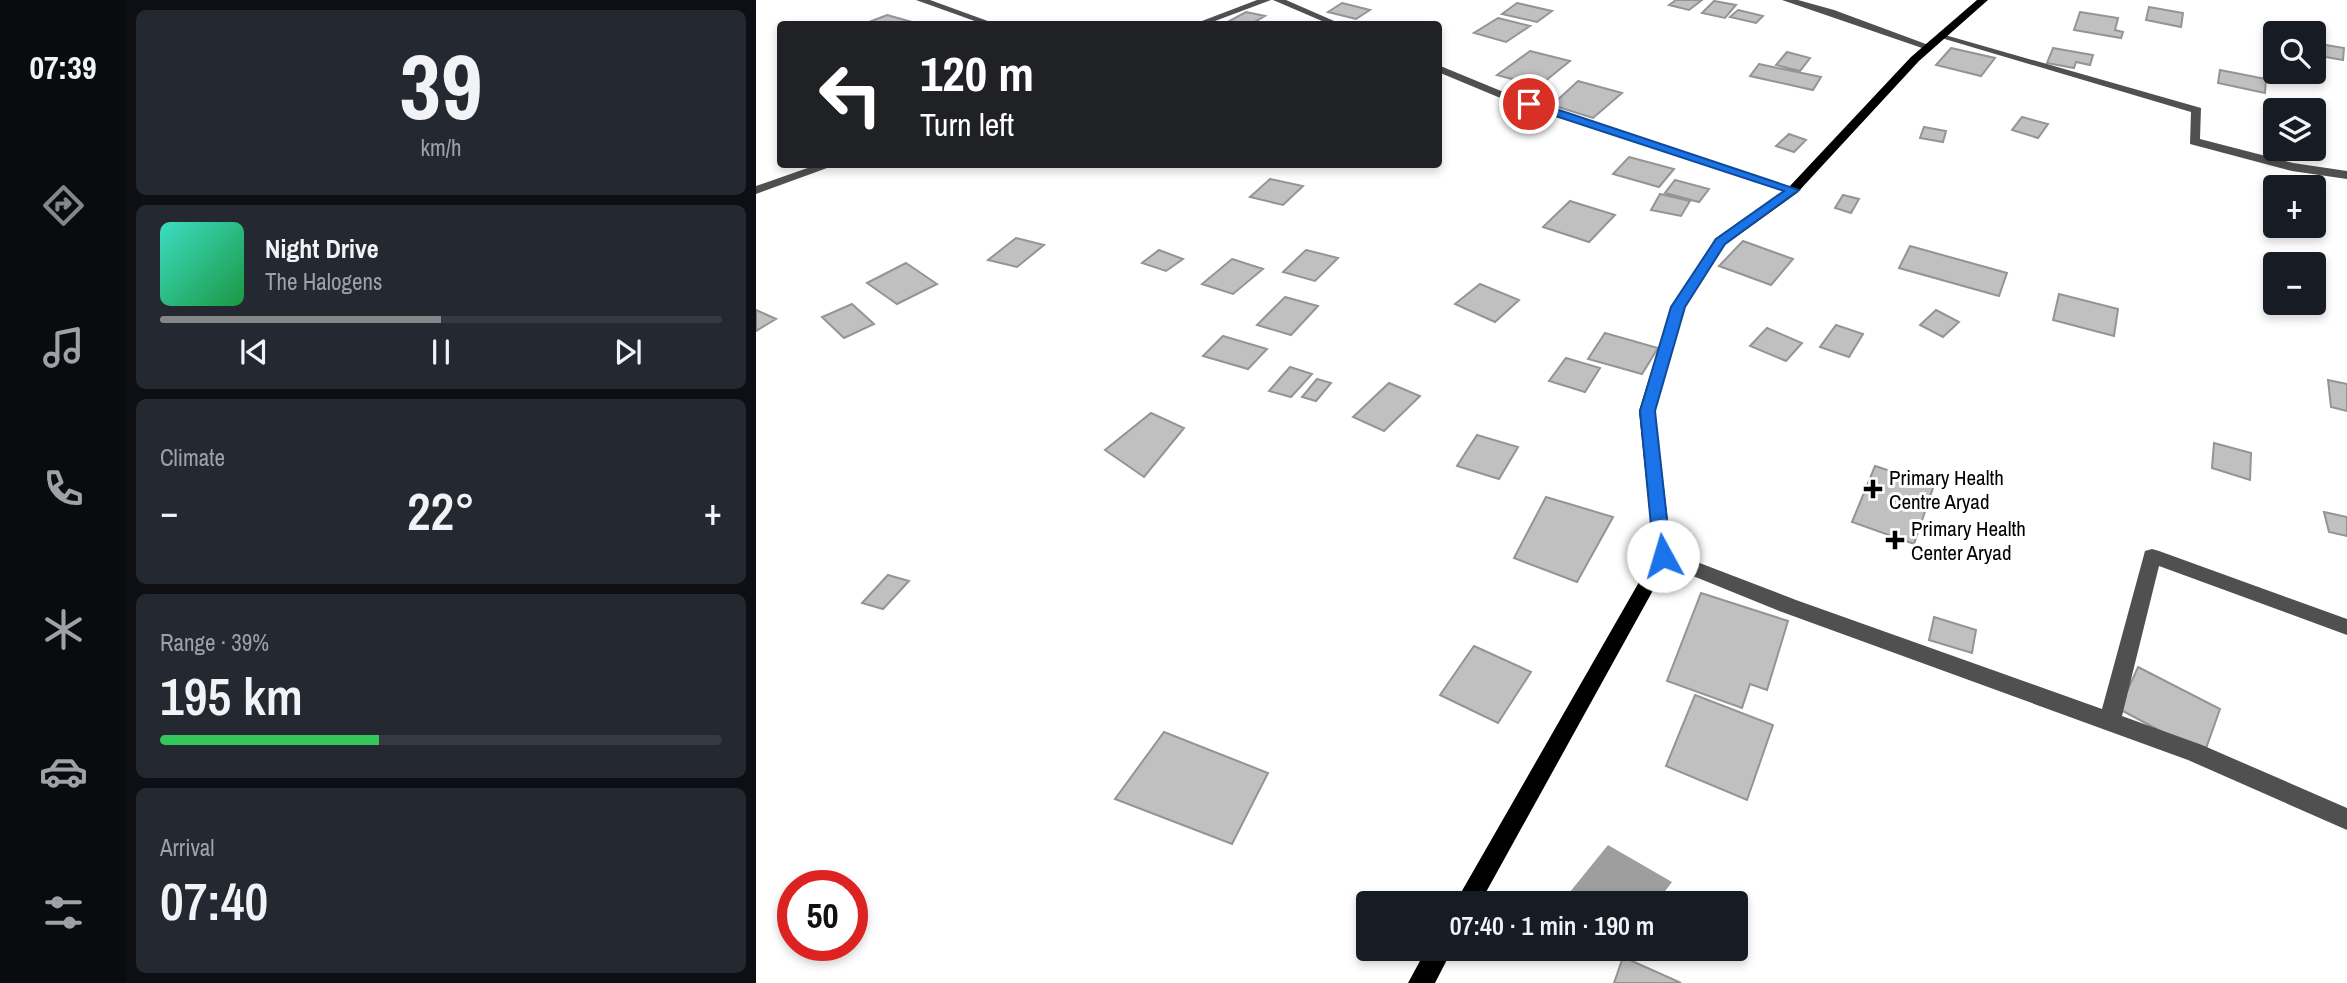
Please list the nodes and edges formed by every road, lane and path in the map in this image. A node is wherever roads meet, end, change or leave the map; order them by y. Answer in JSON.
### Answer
{"nodes":[{"id":1,"x":921,"y":0,"type":"edge"},
{"id":2,"x":1266,"y":0,"type":"edge"},
{"id":3,"x":1278,"y":0,"type":"edge"},
{"id":4,"x":1787,"y":0,"type":"edge"},
{"id":5,"x":1983,"y":0,"type":"edge"},
{"id":6,"x":982,"y":21,"type":"edge"},
{"id":7,"x":1207,"y":21,"type":"edge"},
{"id":8,"x":1329,"y":21,"type":"edge"},
{"id":9,"x":1942,"y":35,"type":"junction"},
{"id":10,"x":1929,"y":47,"type":"junction"},
{"id":11,"x":1442,"y":70,"type":"edge"},
{"id":12,"x":820,"y":168,"type":"edge"},
{"id":13,"x":2347,"y":175,"type":"edge"},
{"id":14,"x":756,"y":190,"type":"edge"},
{"id":15,"x":1793,"y":190,"type":"junction"},
{"id":16,"x":1663,"y":556,"type":"junction"},
{"id":17,"x":2347,"y":627,"type":"edge"},
{"id":18,"x":2110,"y":720,"type":"junction"},
{"id":19,"x":2347,"y":819,"type":"edge"},
{"id":20,"x":1474,"y":891,"type":"edge"},
{"id":21,"x":1434,"y":961,"type":"edge"},
{"id":22,"x":1422,"y":983,"type":"edge"}],
"edges":[{"from":1,"to":6,"type":"street"},
{"from":2,"to":7,"type":"street"},
{"from":3,"to":8,"type":"street"},
{"from":4,"to":10,"type":"street"},
{"from":5,"to":9,"type":"main road"},
{"from":9,"to":10,"type":"main road"},
{"from":9,"to":13,"type":"street"},
{"from":10,"to":15,"type":"main road"},
{"from":11,"to":15,"type":"street"},
{"from":12,"to":14,"type":"street"},
{"from":15,"to":16,"type":"main road"},
{"from":16,"to":18,"type":"street"},
{"from":16,"to":20,"type":"main road"},
{"from":17,"to":18,"type":"street"},
{"from":18,"to":19,"type":"street"},
{"from":21,"to":22,"type":"main road"}]}
